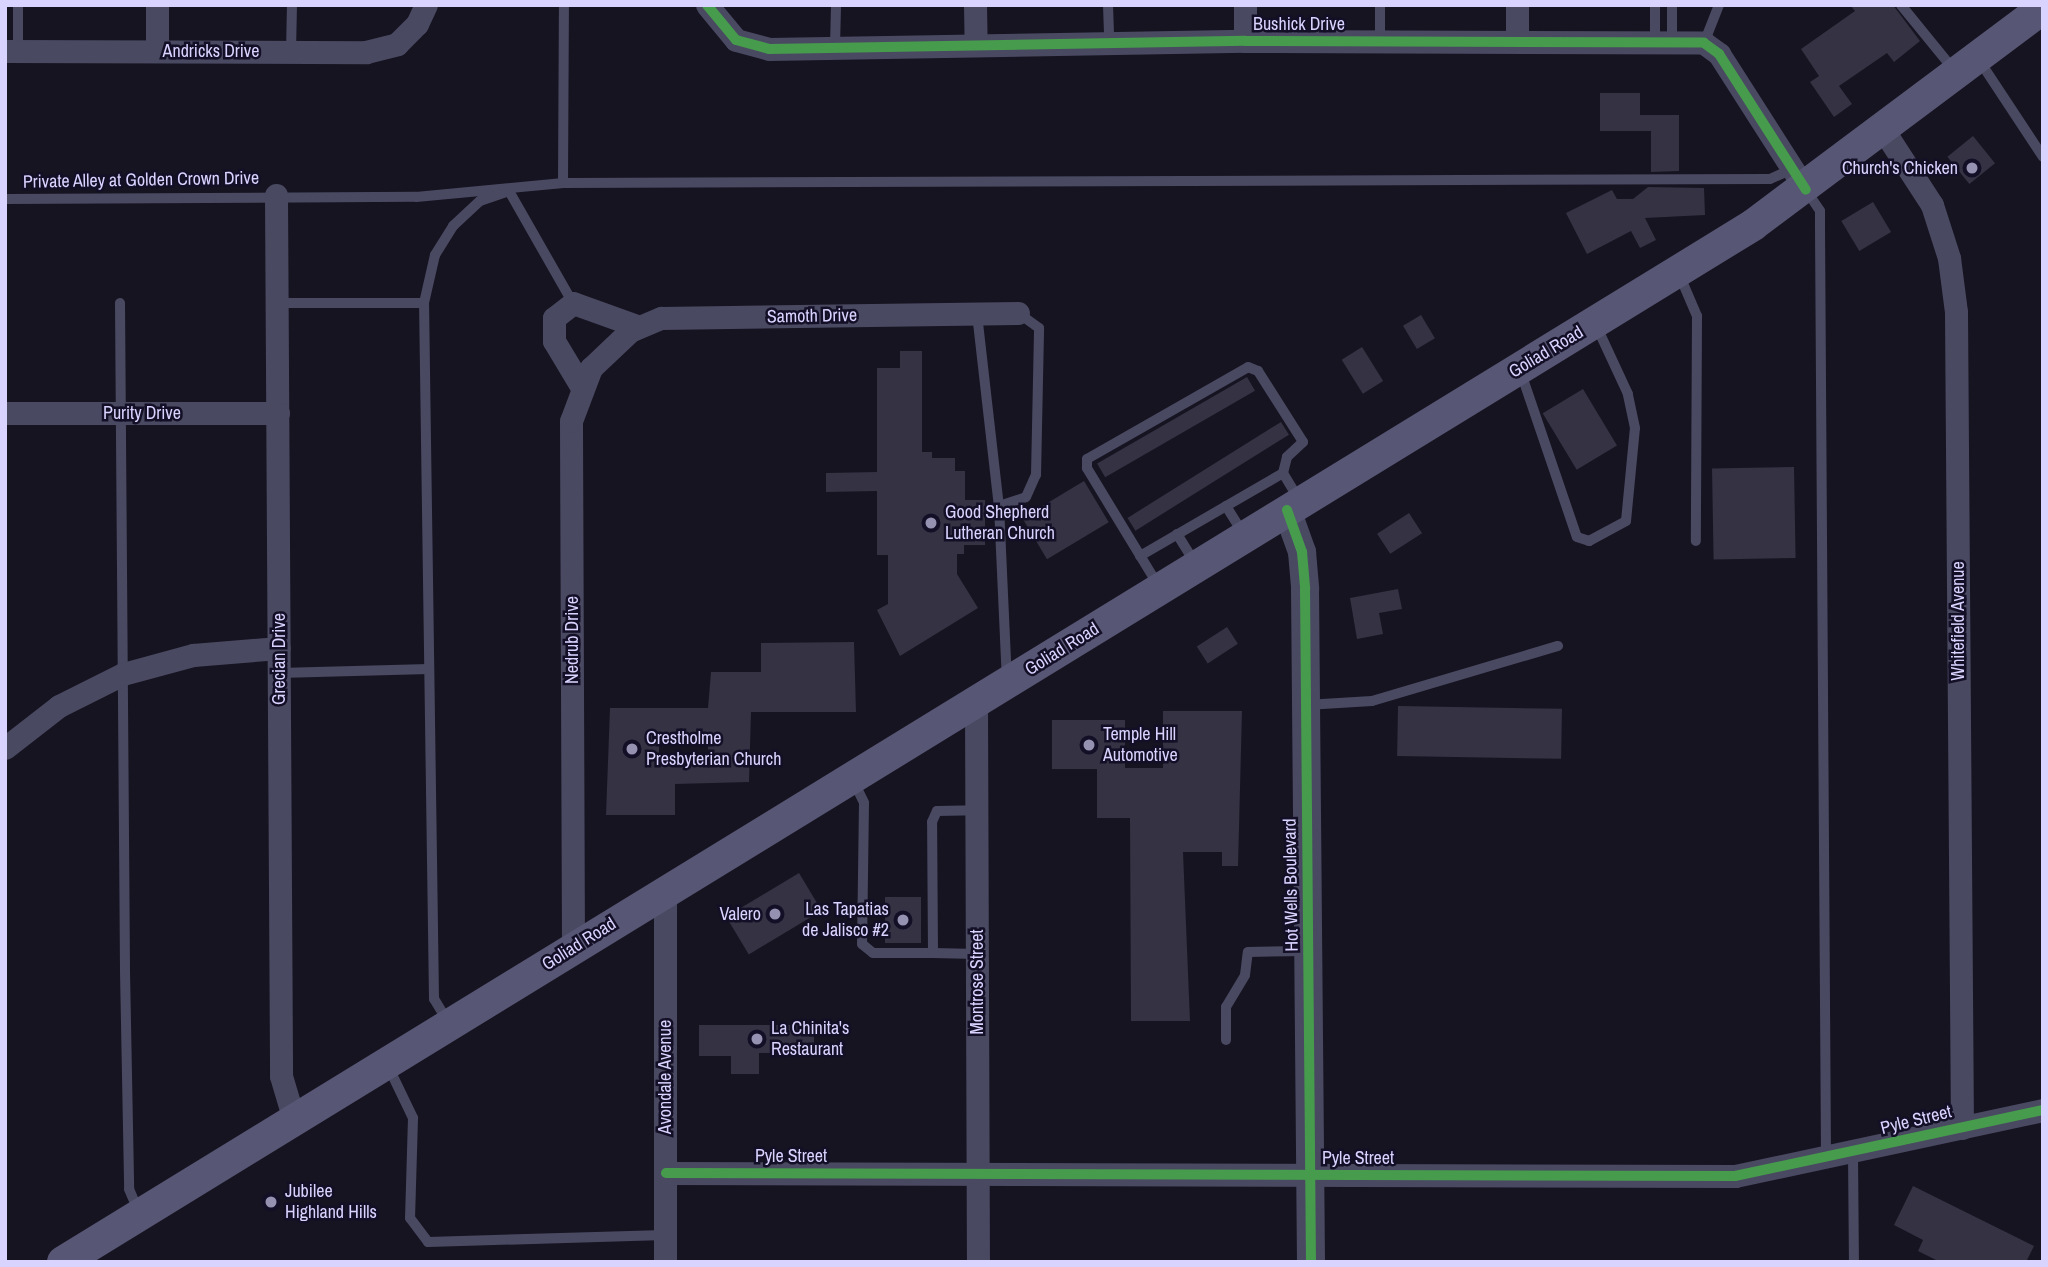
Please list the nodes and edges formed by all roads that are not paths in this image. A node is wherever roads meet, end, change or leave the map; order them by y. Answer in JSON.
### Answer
{"nodes":[{"id":1,"x":18,"y":5,"type":"edge"},
{"id":2,"x":157,"y":5,"type":"edge"},
{"id":3,"x":292,"y":5,"type":"edge"},
{"id":4,"x":426,"y":5,"type":"edge"},
{"id":5,"x":564,"y":5,"type":"edge"},
{"id":6,"x":707,"y":5,"type":"edge"},
{"id":7,"x":836,"y":5,"type":"edge"},
{"id":8,"x":975,"y":5,"type":"edge"},
{"id":9,"x":1108,"y":5,"type":"edge"},
{"id":10,"x":1245,"y":5,"type":"edge"},
{"id":11,"x":1380,"y":5,"type":"edge"},
{"id":12,"x":1517,"y":5,"type":"edge"},
{"id":13,"x":1655,"y":5,"type":"edge"},
{"id":14,"x":1672,"y":5,"type":"edge"},
{"id":15,"x":1719,"y":5,"type":"edge"},
{"id":16,"x":1901,"y":5,"type":"edge"},
{"id":17,"x":2043,"y":8,"type":"edge"},
{"id":18,"x":1664,"y":39,"type":"junction"},
{"id":19,"x":1245,"y":41,"type":"junction"},
{"id":20,"x":1380,"y":41,"type":"junction"},
{"id":21,"x":1517,"y":41,"type":"junction"},
{"id":22,"x":1108,"y":43,"type":"junction"},
{"id":23,"x":1704,"y":43,"type":"junction"},
{"id":24,"x":976,"y":44,"type":"junction"},
{"id":25,"x":835,"y":47,"type":"junction"},
{"id":26,"x":12,"y":51,"type":"edge"},
{"id":27,"x":157,"y":51,"type":"junction"},
{"id":28,"x":291,"y":52,"type":"junction"},
{"id":29,"x":1968,"y":66,"type":"junction"},
{"id":30,"x":1884,"y":131,"type":"junction"},
{"id":31,"x":2043,"y":157,"type":"edge"},
{"id":32,"x":1799,"y":179,"type":"junction"},
{"id":33,"x":563,"y":183,"type":"junction"},
{"id":34,"x":509,"y":191,"type":"junction"},
{"id":35,"x":276,"y":195,"type":"junction"},
{"id":36,"x":5,"y":199,"type":"edge"},
{"id":37,"x":1677,"y":272,"type":"junction"},
{"id":38,"x":120,"y":303,"type":"dead end"},
{"id":39,"x":277,"y":303,"type":"junction"},
{"id":40,"x":424,"y":303,"type":"junction"},
{"id":41,"x":573,"y":303,"type":"junction"},
{"id":42,"x":1018,"y":313,"type":"joint"},
{"id":43,"x":977,"y":314,"type":"junction"},
{"id":44,"x":1595,"y":322,"type":"junction"},
{"id":45,"x":637,"y":326,"type":"junction"},
{"id":46,"x":613,"y":345,"type":"joint"},
{"id":47,"x":1520,"y":368,"type":"junction"},
{"id":48,"x":581,"y":386,"type":"junction"},
{"id":49,"x":5,"y":413,"type":"edge"},
{"id":50,"x":123,"y":413,"type":"junction"},
{"id":51,"x":278,"y":413,"type":"junction"},
{"id":52,"x":1283,"y":473,"type":"junction"},
{"id":53,"x":999,"y":506,"type":"junction"},
{"id":54,"x":1226,"y":506,"type":"junction"},
{"id":55,"x":1294,"y":506,"type":"junction"},
{"id":56,"x":1177,"y":534,"type":"junction"},
{"id":57,"x":1245,"y":536,"type":"junction"},
{"id":58,"x":1696,"y":541,"type":"dead end"},
{"id":59,"x":1140,"y":556,"type":"junction"},
{"id":60,"x":1197,"y":566,"type":"junction"},
{"id":61,"x":1160,"y":589,"type":"junction"},
{"id":62,"x":1558,"y":646,"type":"dead end"},
{"id":63,"x":279,"y":648,"type":"junction"},
{"id":64,"x":429,"y":670,"type":"junction"},
{"id":65,"x":279,"y":673,"type":"junction"},
{"id":66,"x":123,"y":674,"type":"junction"},
{"id":67,"x":1007,"y":682,"type":"junction"},
{"id":68,"x":976,"y":702,"type":"junction"},
{"id":69,"x":1306,"y":705,"type":"junction"},
{"id":70,"x":5,"y":748,"type":"edge"},
{"id":71,"x":852,"y":778,"type":"junction"},
{"id":72,"x":976,"y":810,"type":"junction"},
{"id":73,"x":665,"y":892,"type":"junction"},
{"id":74,"x":573,"y":948,"type":"junction"},
{"id":75,"x":1309,"y":951,"type":"junction"},
{"id":76,"x":933,"y":953,"type":"junction"},
{"id":77,"x":977,"y":954,"type":"junction"},
{"id":78,"x":450,"y":1024,"type":"junction"},
{"id":79,"x":1226,"y":1040,"type":"dead end"},
{"id":80,"x":386,"y":1063,"type":"junction"},
{"id":81,"x":2043,"y":1110,"type":"edge"},
{"id":82,"x":294,"y":1120,"type":"junction"},
{"id":83,"x":1962,"y":1128,"type":"junction"},
{"id":84,"x":1853,"y":1154,"type":"junction"},
{"id":85,"x":1826,"y":1160,"type":"junction"},
{"id":86,"x":666,"y":1173,"type":"junction"},
{"id":87,"x":979,"y":1175,"type":"junction"},
{"id":88,"x":1311,"y":1175,"type":"junction"},
{"id":89,"x":140,"y":1215,"type":"junction"},
{"id":90,"x":665,"y":1235,"type":"junction"},
{"id":91,"x":63,"y":1262,"type":"edge"},
{"id":92,"x":665,"y":1262,"type":"edge"},
{"id":93,"x":978,"y":1262,"type":"edge"},
{"id":94,"x":1311,"y":1262,"type":"edge"},
{"id":95,"x":1854,"y":1262,"type":"edge"}],
"edges":[{"from":1,"to":26,"type":"lane"},
{"from":2,"to":27,"type":"street"},
{"from":3,"to":28,"type":"lane"},
{"from":4,"to":28,"type":"street","name":"Andricks Drive"},
{"from":5,"to":33,"type":"lane"},
{"from":6,"to":25,"type":"street","name":"Bushick Drive"},
{"from":7,"to":25,"type":"lane"},
{"from":8,"to":24,"type":"street"},
{"from":9,"to":22,"type":"lane"},
{"from":10,"to":19,"type":"street"},
{"from":11,"to":20,"type":"lane"},
{"from":12,"to":21,"type":"street"},
{"from":13,"to":18,"type":"lane"},
{"from":14,"to":18,"type":"lane"},
{"from":15,"to":23,"type":"lane"},
{"from":16,"to":29,"type":"lane"},
{"from":17,"to":29,"type":"main road","name":"Goliad Road"},
{"from":18,"to":21,"type":"street","name":"Bushick Drive"},
{"from":18,"to":23,"type":"street","name":"Bushick Drive"},
{"from":19,"to":20,"type":"street","name":"Bushick Drive"},
{"from":19,"to":22,"type":"street","name":"Bushick Drive"},
{"from":20,"to":21,"type":"street","name":"Bushick Drive"},
{"from":22,"to":24,"type":"street","name":"Bushick Drive"},
{"from":23,"to":32,"type":"street"},
{"from":24,"to":25,"type":"street","name":"Bushick Drive"},
{"from":26,"to":27,"type":"street","name":"Andricks Drive"},
{"from":27,"to":28,"type":"street","name":"Andricks Drive"},
{"from":29,"to":30,"type":"main road","name":"Goliad Road"},
{"from":29,"to":31,"type":"lane"},
{"from":30,"to":32,"type":"main road","name":"Goliad Road"},
{"from":30,"to":83,"type":"street","name":"Whitefield Avenue"},
{"from":32,"to":33,"type":"lane"},
{"from":32,"to":37,"type":"main road","name":"Goliad Road"},
{"from":32,"to":85,"type":"lane"},
{"from":33,"to":34,"type":"lane"},
{"from":34,"to":35,"type":"lane","name":"Private Alley at Golden Crown Drive"},
{"from":34,"to":40,"type":"lane"},
{"from":34,"to":41,"type":"lane"},
{"from":35,"to":36,"type":"lane","name":"Private Alley at Golden Crown Drive"},
{"from":35,"to":39,"type":"street","name":"Grecian Drive"},
{"from":37,"to":44,"type":"main road","name":"Goliad Road"},
{"from":37,"to":58,"type":"lane"},
{"from":38,"to":50,"type":"lane"},
{"from":39,"to":40,"type":"lane"},
{"from":39,"to":51,"type":"street","name":"Grecian Drive"},
{"from":40,"to":64,"type":"lane"},
{"from":41,"to":45,"type":"street"},
{"from":41,"to":48,"type":"street"},
{"from":42,"to":43,"type":"street","name":"Samoth Drive"},
{"from":42,"to":53,"type":"lane"},
{"from":43,"to":45,"type":"street","name":"Samoth Drive"},
{"from":43,"to":53,"type":"lane"},
{"from":44,"to":47,"type":"main road","name":"Goliad Road"},
{"from":44,"to":47,"type":"lane"},
{"from":45,"to":46,"type":"street","name":"Samoth Drive"},
{"from":46,"to":48,"type":"street","name":"Nedrub Drive"},
{"from":47,"to":55,"type":"main road","name":"Goliad Road"},
{"from":48,"to":74,"type":"street","name":"Nedrub Drive"},
{"from":49,"to":50,"type":"street","name":"Purity Drive"},
{"from":50,"to":51,"type":"street","name":"Purity Drive"},
{"from":50,"to":66,"type":"lane"},
{"from":51,"to":63,"type":"street","name":"Grecian Drive"},
{"from":52,"to":54,"type":"lane"},
{"from":52,"to":55,"type":"lane"},
{"from":52,"to":59,"type":"lane"},
{"from":53,"to":67,"type":"lane"},
{"from":54,"to":56,"type":"lane"},
{"from":54,"to":57,"type":"lane"},
{"from":55,"to":57,"type":"main road","name":"Goliad Road"},
{"from":55,"to":69,"type":"street","name":"Hot Wells Boulevard"},
{"from":56,"to":59,"type":"lane"},
{"from":56,"to":60,"type":"lane"},
{"from":57,"to":60,"type":"main road","name":"Goliad Road"},
{"from":59,"to":61,"type":"lane"},
{"from":60,"to":61,"type":"main road","name":"Goliad Road"},
{"from":61,"to":67,"type":"main road","name":"Goliad Road"},
{"from":62,"to":69,"type":"lane"},
{"from":63,"to":65,"type":"street","name":"Grecian Drive"},
{"from":63,"to":66,"type":"street"},
{"from":64,"to":65,"type":"lane"},
{"from":64,"to":78,"type":"lane"},
{"from":65,"to":82,"type":"street","name":"Grecian Drive"},
{"from":66,"to":70,"type":"street"},
{"from":66,"to":89,"type":"lane"},
{"from":67,"to":68,"type":"main road","name":"Goliad Road"},
{"from":68,"to":71,"type":"main road","name":"Goliad Road"},
{"from":68,"to":72,"type":"street","name":"Montrose Street"},
{"from":69,"to":75,"type":"street","name":"Hot Wells Boulevard"},
{"from":71,"to":73,"type":"main road","name":"Goliad Road"},
{"from":71,"to":76,"type":"lane"},
{"from":72,"to":76,"type":"lane"},
{"from":72,"to":77,"type":"street","name":"Montrose Street"},
{"from":73,"to":74,"type":"main road","name":"Goliad Road"},
{"from":73,"to":86,"type":"street","name":"Avondale Avenue"},
{"from":74,"to":78,"type":"main road","name":"Goliad Road"},
{"from":75,"to":79,"type":"lane"},
{"from":75,"to":88,"type":"street","name":"Hot Wells Boulevard"},
{"from":76,"to":77,"type":"lane"},
{"from":77,"to":87,"type":"street","name":"Montrose Street"},
{"from":78,"to":80,"type":"main road","name":"Goliad Road"},
{"from":80,"to":82,"type":"main road","name":"Goliad Road"},
{"from":80,"to":90,"type":"lane"},
{"from":81,"to":83,"type":"street","name":"Pyle Street"},
{"from":82,"to":89,"type":"main road","name":"Goliad Road"},
{"from":83,"to":84,"type":"street","name":"Pyle Street"},
{"from":84,"to":85,"type":"street","name":"Pyle Street"},
{"from":84,"to":95,"type":"lane"},
{"from":85,"to":88,"type":"street","name":"Pyle Street"},
{"from":86,"to":87,"type":"street","name":"Pyle Street"},
{"from":86,"to":90,"type":"street","name":"Avondale Avenue"},
{"from":87,"to":88,"type":"street","name":"Pyle Street"},
{"from":87,"to":93,"type":"street","name":"Montrose Street"},
{"from":88,"to":94,"type":"street","name":"Hot Wells Boulevard"},
{"from":89,"to":91,"type":"main road","name":"Goliad Road"},
{"from":90,"to":92,"type":"street","name":"Avondale Avenue"}]}
